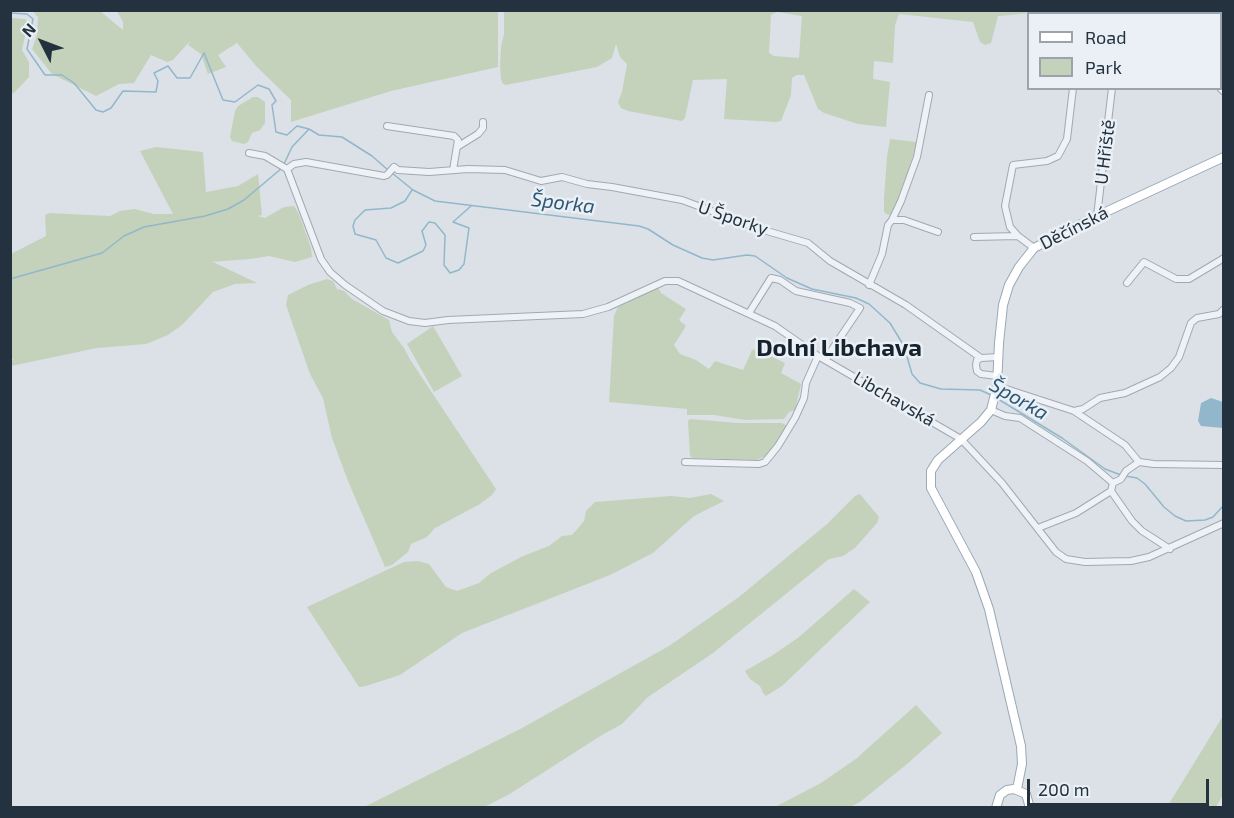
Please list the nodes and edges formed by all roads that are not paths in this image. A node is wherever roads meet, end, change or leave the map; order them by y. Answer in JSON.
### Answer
{"nodes":[{"id":1,"x":1073,"y":90,"type":"edge"},
{"id":2,"x":1112,"y":90,"type":"edge"},
{"id":3,"x":929,"y":95,"type":"dead end"},
{"id":4,"x":483,"y":122,"type":"dead end"},
{"id":5,"x":387,"y":126,"type":"dead end"},
{"id":6,"x":457,"y":147,"type":"junction"},
{"id":7,"x":249,"y":153,"type":"dead end"},
{"id":8,"x":1224,"y":157,"type":"edge"},
{"id":9,"x":284,"y":168,"type":"junction"},
{"id":10,"x":453,"y":170,"type":"junction"},
{"id":11,"x":1097,"y":216,"type":"junction"},
{"id":12,"x":892,"y":220,"type":"junction"},
{"id":13,"x":938,"y":232,"type":"dead end"},
{"id":14,"x":1018,"y":236,"type":"junction"},
{"id":15,"x":974,"y":237,"type":"dead end"},
{"id":16,"x":1034,"y":248,"type":"junction"},
{"id":17,"x":1224,"y":258,"type":"edge"},
{"id":18,"x":1127,"y":283,"type":"dead end"},
{"id":19,"x":869,"y":285,"type":"junction"},
{"id":20,"x":1224,"y":309,"type":"edge"},
{"id":21,"x":748,"y":313,"type":"junction"},
{"id":22,"x":818,"y":356,"type":"junction"},
{"id":23,"x":998,"y":357,"type":"junction"},
{"id":24,"x":981,"y":358,"type":"junction"},
{"id":25,"x":825,"y":360,"type":"junction"},
{"id":26,"x":998,"y":376,"type":"junction"},
{"id":27,"x":997,"y":388,"type":"junction"},
{"id":28,"x":992,"y":407,"type":"junction"},
{"id":29,"x":1074,"y":411,"type":"junction"},
{"id":30,"x":961,"y":439,"type":"junction"},
{"id":31,"x":685,"y":462,"type":"dead end"},
{"id":32,"x":1139,"y":462,"type":"junction"},
{"id":33,"x":1224,"y":465,"type":"edge"},
{"id":34,"x":1113,"y":483,"type":"junction"},
{"id":35,"x":1111,"y":492,"type":"junction"},
{"id":36,"x":1224,"y":523,"type":"edge"},
{"id":37,"x":1038,"y":528,"type":"junction"},
{"id":38,"x":1170,"y":549,"type":"junction"},
{"id":39,"x":1017,"y":789,"type":"junction"},
{"id":40,"x":996,"y":807,"type":"edge"},
{"id":41,"x":1030,"y":807,"type":"edge"}],
"edges":[{"from":1,"to":14,"type":"street"},
{"from":2,"to":11,"type":"street","name":"U Hřiště"},
{"from":3,"to":12,"type":"street"},
{"from":4,"to":6,"type":"street"},
{"from":5,"to":6,"type":"street"},
{"from":6,"to":10,"type":"street"},
{"from":7,"to":9,"type":"street"},
{"from":8,"to":11,"type":"main road","name":"Děčínská"},
{"from":9,"to":10,"type":"street","name":"U Šporky"},
{"from":9,"to":21,"type":"street","name":"Libchavská"},
{"from":10,"to":19,"type":"street","name":"U Šporky"},
{"from":11,"to":16,"type":"main road","name":"Děčínská"},
{"from":12,"to":13,"type":"street"},
{"from":12,"to":19,"type":"street"},
{"from":14,"to":15,"type":"street"},
{"from":14,"to":16,"type":"street"},
{"from":16,"to":23,"type":"main road","name":"Děčínská"},
{"from":17,"to":18,"type":"street"},
{"from":19,"to":24,"type":"street","name":"U Šporky"},
{"from":20,"to":29,"type":"street"},
{"from":21,"to":22,"type":"street","name":"Libchavská"},
{"from":21,"to":25,"type":"street"},
{"from":22,"to":25,"type":"street","name":"Libchavská"},
{"from":22,"to":31,"type":"street"},
{"from":23,"to":24,"type":"street"},
{"from":23,"to":26,"type":"main road","name":"Děčínská"},
{"from":24,"to":26,"type":"street"},
{"from":25,"to":30,"type":"street","name":"Libchavská"},
{"from":26,"to":27,"type":"main road","name":"Děčínská"},
{"from":27,"to":28,"type":"main road","name":"Děčínská"},
{"from":27,"to":29,"type":"street"},
{"from":28,"to":30,"type":"main road"},
{"from":28,"to":34,"type":"street"},
{"from":29,"to":32,"type":"street"},
{"from":30,"to":37,"type":"street","name":"Libchavská"},
{"from":30,"to":39,"type":"main road"},
{"from":32,"to":33,"type":"street"},
{"from":32,"to":34,"type":"street"},
{"from":34,"to":35,"type":"street"},
{"from":35,"to":37,"type":"street"},
{"from":35,"to":38,"type":"street"},
{"from":36,"to":38,"type":"street","name":"Libchavská"},
{"from":37,"to":38,"type":"street","name":"Libchavská"},
{"from":39,"to":40,"type":"main road"},
{"from":39,"to":41,"type":"main road"}]}
